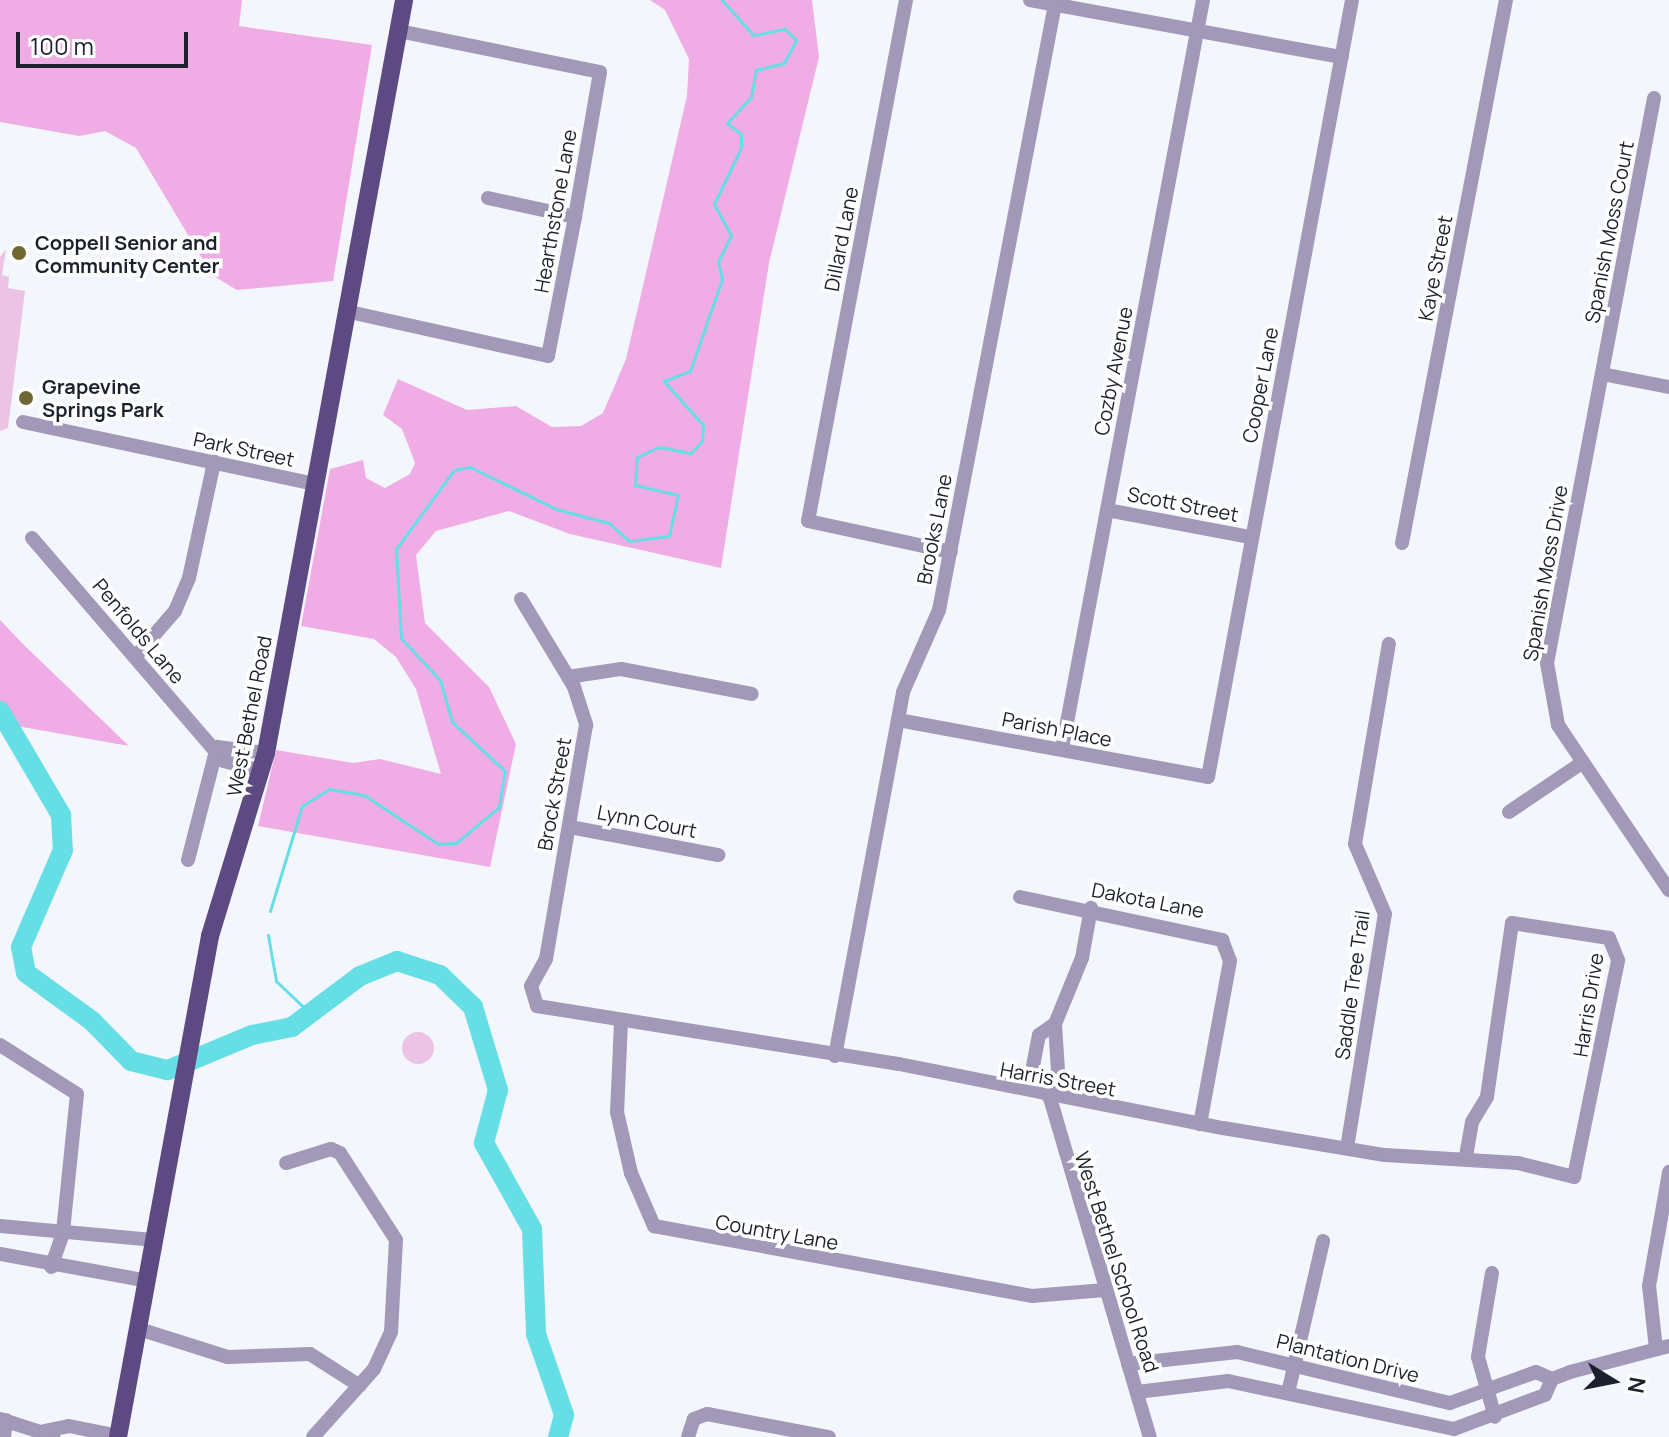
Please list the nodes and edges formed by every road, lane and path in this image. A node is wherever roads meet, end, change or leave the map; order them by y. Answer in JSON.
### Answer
{"nodes":[{"id":1,"x":404,"y":0,"type":"edge"},
{"id":2,"x":906,"y":0,"type":"edge"},
{"id":3,"x":1030,"y":0,"type":"edge"},
{"id":4,"x":1203,"y":0,"type":"edge"},
{"id":5,"x":1352,"y":0,"type":"edge"},
{"id":6,"x":1506,"y":0,"type":"edge"},
{"id":7,"x":1055,"y":4,"type":"junction"},
{"id":8,"x":1198,"y":29,"type":"junction"},
{"id":9,"x":398,"y":31,"type":"junction"},
{"id":10,"x":1342,"y":57,"type":"junction"},
{"id":11,"x":1654,"y":98,"type":"dead end"},
{"id":12,"x":488,"y":198,"type":"dead end"},
{"id":13,"x":575,"y":217,"type":"junction"},
{"id":14,"x":345,"y":311,"type":"junction"},
{"id":15,"x":1602,"y":374,"type":"junction"},
{"id":16,"x":1669,"y":387,"type":"edge"},
{"id":17,"x":23,"y":422,"type":"dead end"},
{"id":18,"x":214,"y":462,"type":"junction"},
{"id":19,"x":315,"y":484,"type":"junction"},
{"id":20,"x":1107,"y":510,"type":"junction"},
{"id":21,"x":1250,"y":537,"type":"junction"},
{"id":22,"x":32,"y":538,"type":"dead end"},
{"id":23,"x":1402,"y":543,"type":"dead end"},
{"id":24,"x":951,"y":552,"type":"junction"},
{"id":25,"x":521,"y":599,"type":"dead end"},
{"id":26,"x":1389,"y":644,"type":"dead end"},
{"id":27,"x":136,"y":656,"type":"junction"},
{"id":28,"x":568,"y":677,"type":"junction"},
{"id":29,"x":752,"y":694,"type":"dead end"},
{"id":30,"x":898,"y":720,"type":"junction"},
{"id":31,"x":217,"y":747,"type":"junction"},
{"id":32,"x":1062,"y":749,"type":"junction"},
{"id":33,"x":264,"y":762,"type":"junction"},
{"id":34,"x":1583,"y":762,"type":"junction"},
{"id":35,"x":1208,"y":777,"type":"joint"},
{"id":36,"x":1509,"y":812,"type":"dead end"},
{"id":37,"x":570,"y":827,"type":"junction"},
{"id":38,"x":718,"y":855,"type":"dead end"},
{"id":39,"x":188,"y":860,"type":"dead end"},
{"id":40,"x":1669,"y":890,"type":"edge"},
{"id":41,"x":1020,"y":897,"type":"dead end"},
{"id":42,"x":1091,"y":908,"type":"junction"},
{"id":43,"x":537,"y":1006,"type":"joint"},
{"id":44,"x":621,"y":1022,"type":"junction"},
{"id":45,"x":1055,"y":1024,"type":"junction"},
{"id":46,"x":0,"y":1045,"type":"edge"},
{"id":47,"x":835,"y":1056,"type":"junction"},
{"id":48,"x":1050,"y":1098,"type":"junction"},
{"id":49,"x":1200,"y":1124,"type":"junction"},
{"id":50,"x":1347,"y":1148,"type":"junction"},
{"id":51,"x":1466,"y":1156,"type":"junction"},
{"id":52,"x":286,"y":1163,"type":"dead end"},
{"id":53,"x":1669,"y":1172,"type":"edge"},
{"id":54,"x":1574,"y":1177,"type":"joint"},
{"id":55,"x":0,"y":1226,"type":"edge"},
{"id":56,"x":63,"y":1233,"type":"junction"},
{"id":57,"x":155,"y":1240,"type":"junction"},
{"id":58,"x":1323,"y":1241,"type":"dead end"},
{"id":59,"x":0,"y":1254,"type":"edge"},
{"id":60,"x":51,"y":1267,"type":"junction"},
{"id":61,"x":1492,"y":1273,"type":"dead end"},
{"id":62,"x":148,"y":1281,"type":"junction"},
{"id":63,"x":1105,"y":1290,"type":"junction"},
{"id":64,"x":139,"y":1329,"type":"junction"},
{"id":65,"x":1663,"y":1348,"type":"edge"},
{"id":66,"x":1128,"y":1364,"type":"junction"},
{"id":67,"x":1295,"y":1366,"type":"junction"},
{"id":68,"x":1552,"y":1379,"type":"junction"},
{"id":69,"x":360,"y":1386,"type":"junction"},
{"id":70,"x":1137,"y":1392,"type":"junction"},
{"id":71,"x":1484,"y":1392,"type":"junction"},
{"id":72,"x":1288,"y":1393,"type":"junction"},
{"id":73,"x":1495,"y":1417,"type":"junction"},
{"id":74,"x":3,"y":1420,"type":"edge"},
{"id":75,"x":50,"y":1434,"type":"edge"},
{"id":76,"x":118,"y":1436,"type":"edge"},
{"id":77,"x":4,"y":1437,"type":"edge"},
{"id":78,"x":313,"y":1437,"type":"edge"},
{"id":79,"x":688,"y":1437,"type":"edge"},
{"id":80,"x":829,"y":1437,"type":"edge"},
{"id":81,"x":1150,"y":1437,"type":"edge"}],
"edges":[{"from":1,"to":9,"type":"main road","name":"West Bethel Road"},
{"from":2,"to":24,"type":"street","name":"Dillard Lane"},
{"from":3,"to":7,"type":"street"},
{"from":4,"to":8,"type":"street","name":"Cozby Avenue"},
{"from":5,"to":10,"type":"street","name":"Cooper Lane"},
{"from":6,"to":23,"type":"street","name":"Kaye Street"},
{"from":7,"to":8,"type":"street"},
{"from":7,"to":24,"type":"street","name":"Brooks Lane"},
{"from":8,"to":10,"type":"street"},
{"from":8,"to":20,"type":"street","name":"Cozby Avenue"},
{"from":9,"to":13,"type":"street","name":"Hearthstone Lane"},
{"from":9,"to":14,"type":"main road","name":"West Bethel Road"},
{"from":10,"to":21,"type":"street","name":"Cooper Lane"},
{"from":11,"to":15,"type":"street","name":"Spanish Moss Court"},
{"from":12,"to":13,"type":"street"},
{"from":13,"to":14,"type":"street","name":"Hearthstone Lane"},
{"from":14,"to":19,"type":"main road","name":"West Bethel Road"},
{"from":15,"to":16,"type":"street"},
{"from":15,"to":34,"type":"street","name":"Spanish Moss Drive"},
{"from":17,"to":18,"type":"street","name":"Park Street"},
{"from":18,"to":19,"type":"street","name":"Park Street"},
{"from":18,"to":27,"type":"street"},
{"from":19,"to":33,"type":"main road","name":"West Bethel Road"},
{"from":20,"to":21,"type":"street","name":"Scott Street"},
{"from":20,"to":32,"type":"street","name":"Cozby Avenue"},
{"from":21,"to":35,"type":"street","name":"Cooper Lane"},
{"from":22,"to":27,"type":"street","name":"Penfolds Lane"},
{"from":24,"to":30,"type":"street","name":"Brooks Lane"},
{"from":25,"to":28,"type":"street","name":"Brock Street"},
{"from":26,"to":50,"type":"street","name":"Saddle Tree Trail"},
{"from":27,"to":31,"type":"street","name":"Penfolds Lane"},
{"from":28,"to":29,"type":"street"},
{"from":28,"to":37,"type":"street","name":"Brock Street"},
{"from":30,"to":32,"type":"street","name":"Parish Place"},
{"from":30,"to":47,"type":"street","name":"Brooks Lane"},
{"from":31,"to":33,"type":"street","name":"Penfolds Lane"},
{"from":31,"to":39,"type":"street"},
{"from":32,"to":35,"type":"street","name":"Parish Place"},
{"from":33,"to":57,"type":"main road","name":"West Bethel Road"},
{"from":34,"to":36,"type":"street"},
{"from":34,"to":40,"type":"street","name":"Spanish Moss Drive"},
{"from":37,"to":38,"type":"street","name":"Lynn Court"},
{"from":37,"to":43,"type":"street","name":"Brock Street"},
{"from":41,"to":42,"type":"street","name":"Dakota Lane"},
{"from":42,"to":45,"type":"street"},
{"from":42,"to":49,"type":"street","name":"Dakota Lane"},
{"from":43,"to":44,"type":"street","name":"Harris Street"},
{"from":44,"to":47,"type":"street","name":"Harris Street"},
{"from":44,"to":63,"type":"street","name":"Country Lane"},
{"from":45,"to":48,"type":"street"},
{"from":45,"to":48,"type":"street","name":"West Bethel School Road"},
{"from":46,"to":56,"type":"street"},
{"from":47,"to":48,"type":"street","name":"Harris Street"},
{"from":48,"to":49,"type":"street","name":"Harris Street"},
{"from":48,"to":63,"type":"street","name":"West Bethel School Road"},
{"from":49,"to":50,"type":"street","name":"Harris Street"},
{"from":50,"to":51,"type":"street","name":"Harris Street"},
{"from":51,"to":54,"type":"street","name":"Harris Street"},
{"from":51,"to":54,"type":"street","name":"Harris Drive"},
{"from":52,"to":69,"type":"street"},
{"from":53,"to":65,"type":"street"},
{"from":55,"to":56,"type":"street"},
{"from":56,"to":57,"type":"street"},
{"from":56,"to":60,"type":"street"},
{"from":57,"to":62,"type":"main road","name":"West Bethel Road"},
{"from":58,"to":67,"type":"street"},
{"from":59,"to":60,"type":"street"},
{"from":60,"to":62,"type":"street"},
{"from":61,"to":71,"type":"street"},
{"from":62,"to":64,"type":"main road","name":"West Bethel Road"},
{"from":63,"to":66,"type":"street","name":"West Bethel School Road"},
{"from":64,"to":69,"type":"street"},
{"from":64,"to":76,"type":"main road","name":"West Bethel Road"},
{"from":65,"to":68,"type":"street","name":"Plantation Drive"},
{"from":66,"to":67,"type":"street","name":"Plantation Drive"},
{"from":66,"to":70,"type":"street","name":"West Bethel School Road"},
{"from":67,"to":71,"type":"street","name":"Plantation Drive"},
{"from":67,"to":72,"type":"street"},
{"from":68,"to":71,"type":"street","name":"Plantation Drive"},
{"from":68,"to":73,"type":"street","name":"Plantation Drive"},
{"from":69,"to":78,"type":"street"},
{"from":70,"to":72,"type":"street","name":"Plantation Drive"},
{"from":70,"to":81,"type":"street","name":"West Bethel School Road"},
{"from":71,"to":73,"type":"street"},
{"from":72,"to":73,"type":"street","name":"Plantation Drive"},
{"from":74,"to":75,"type":"street"},
{"from":74,"to":77,"type":"street"},
{"from":75,"to":76,"type":"street"},
{"from":79,"to":80,"type":"street"}]}
